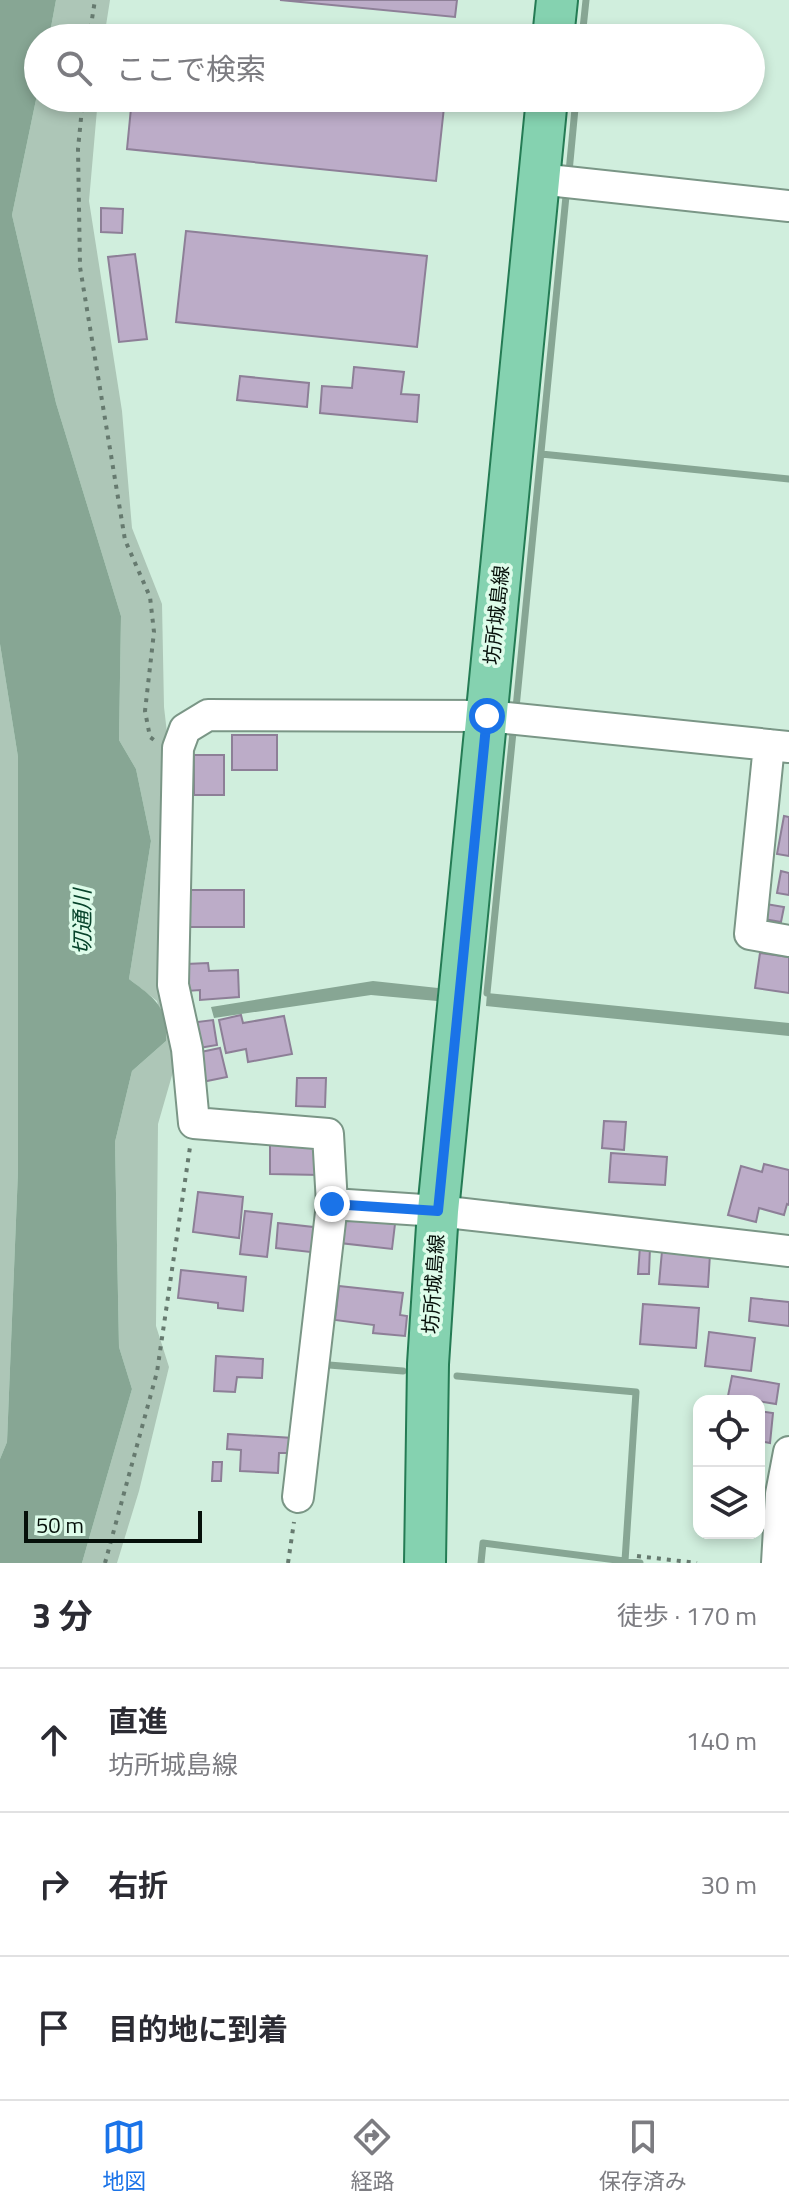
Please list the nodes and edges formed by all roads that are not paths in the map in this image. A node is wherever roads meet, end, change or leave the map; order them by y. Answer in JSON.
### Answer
{"nodes":[{"id":1,"x":557,"y":0,"type":"edge"},
{"id":2,"x":554,"y":24,"type":"edge"},
{"id":3,"x":546,"y":112,"type":"edge"},
{"id":4,"x":539,"y":179,"type":"junction"},
{"id":5,"x":789,"y":206,"type":"edge"},
{"id":6,"x":487,"y":716,"type":"junction"},
{"id":7,"x":779,"y":746,"type":"edge"},
{"id":8,"x":789,"y":941,"type":"edge"},
{"id":9,"x":332,"y":1204,"type":"junction"},
{"id":10,"x":438,"y":1211,"type":"junction"},
{"id":11,"x":789,"y":1251,"type":"edge"},
{"id":12,"x":789,"y":1452,"type":"edge"},
{"id":13,"x":298,"y":1497,"type":"road end"},
{"id":14,"x":425,"y":1563,"type":"edge"},
{"id":15,"x":777,"y":1563,"type":"edge"}],
"edges":[{"from":1,"to":2,"type":"main road"},
{"from":3,"to":4,"type":"main road","name":"坊所城島線"},
{"from":4,"to":5,"type":"street"},
{"from":4,"to":6,"type":"main road","name":"坊所城島線"},
{"from":6,"to":7,"type":"street"},
{"from":6,"to":9,"type":"street"},
{"from":6,"to":10,"type":"main road","name":"坊所城島線"},
{"from":7,"to":8,"type":"street"},
{"from":9,"to":10,"type":"street"},
{"from":9,"to":13,"type":"street"},
{"from":10,"to":11,"type":"street"},
{"from":10,"to":14,"type":"main road","name":"坊所城島線"},
{"from":12,"to":15,"type":"street"}]}
